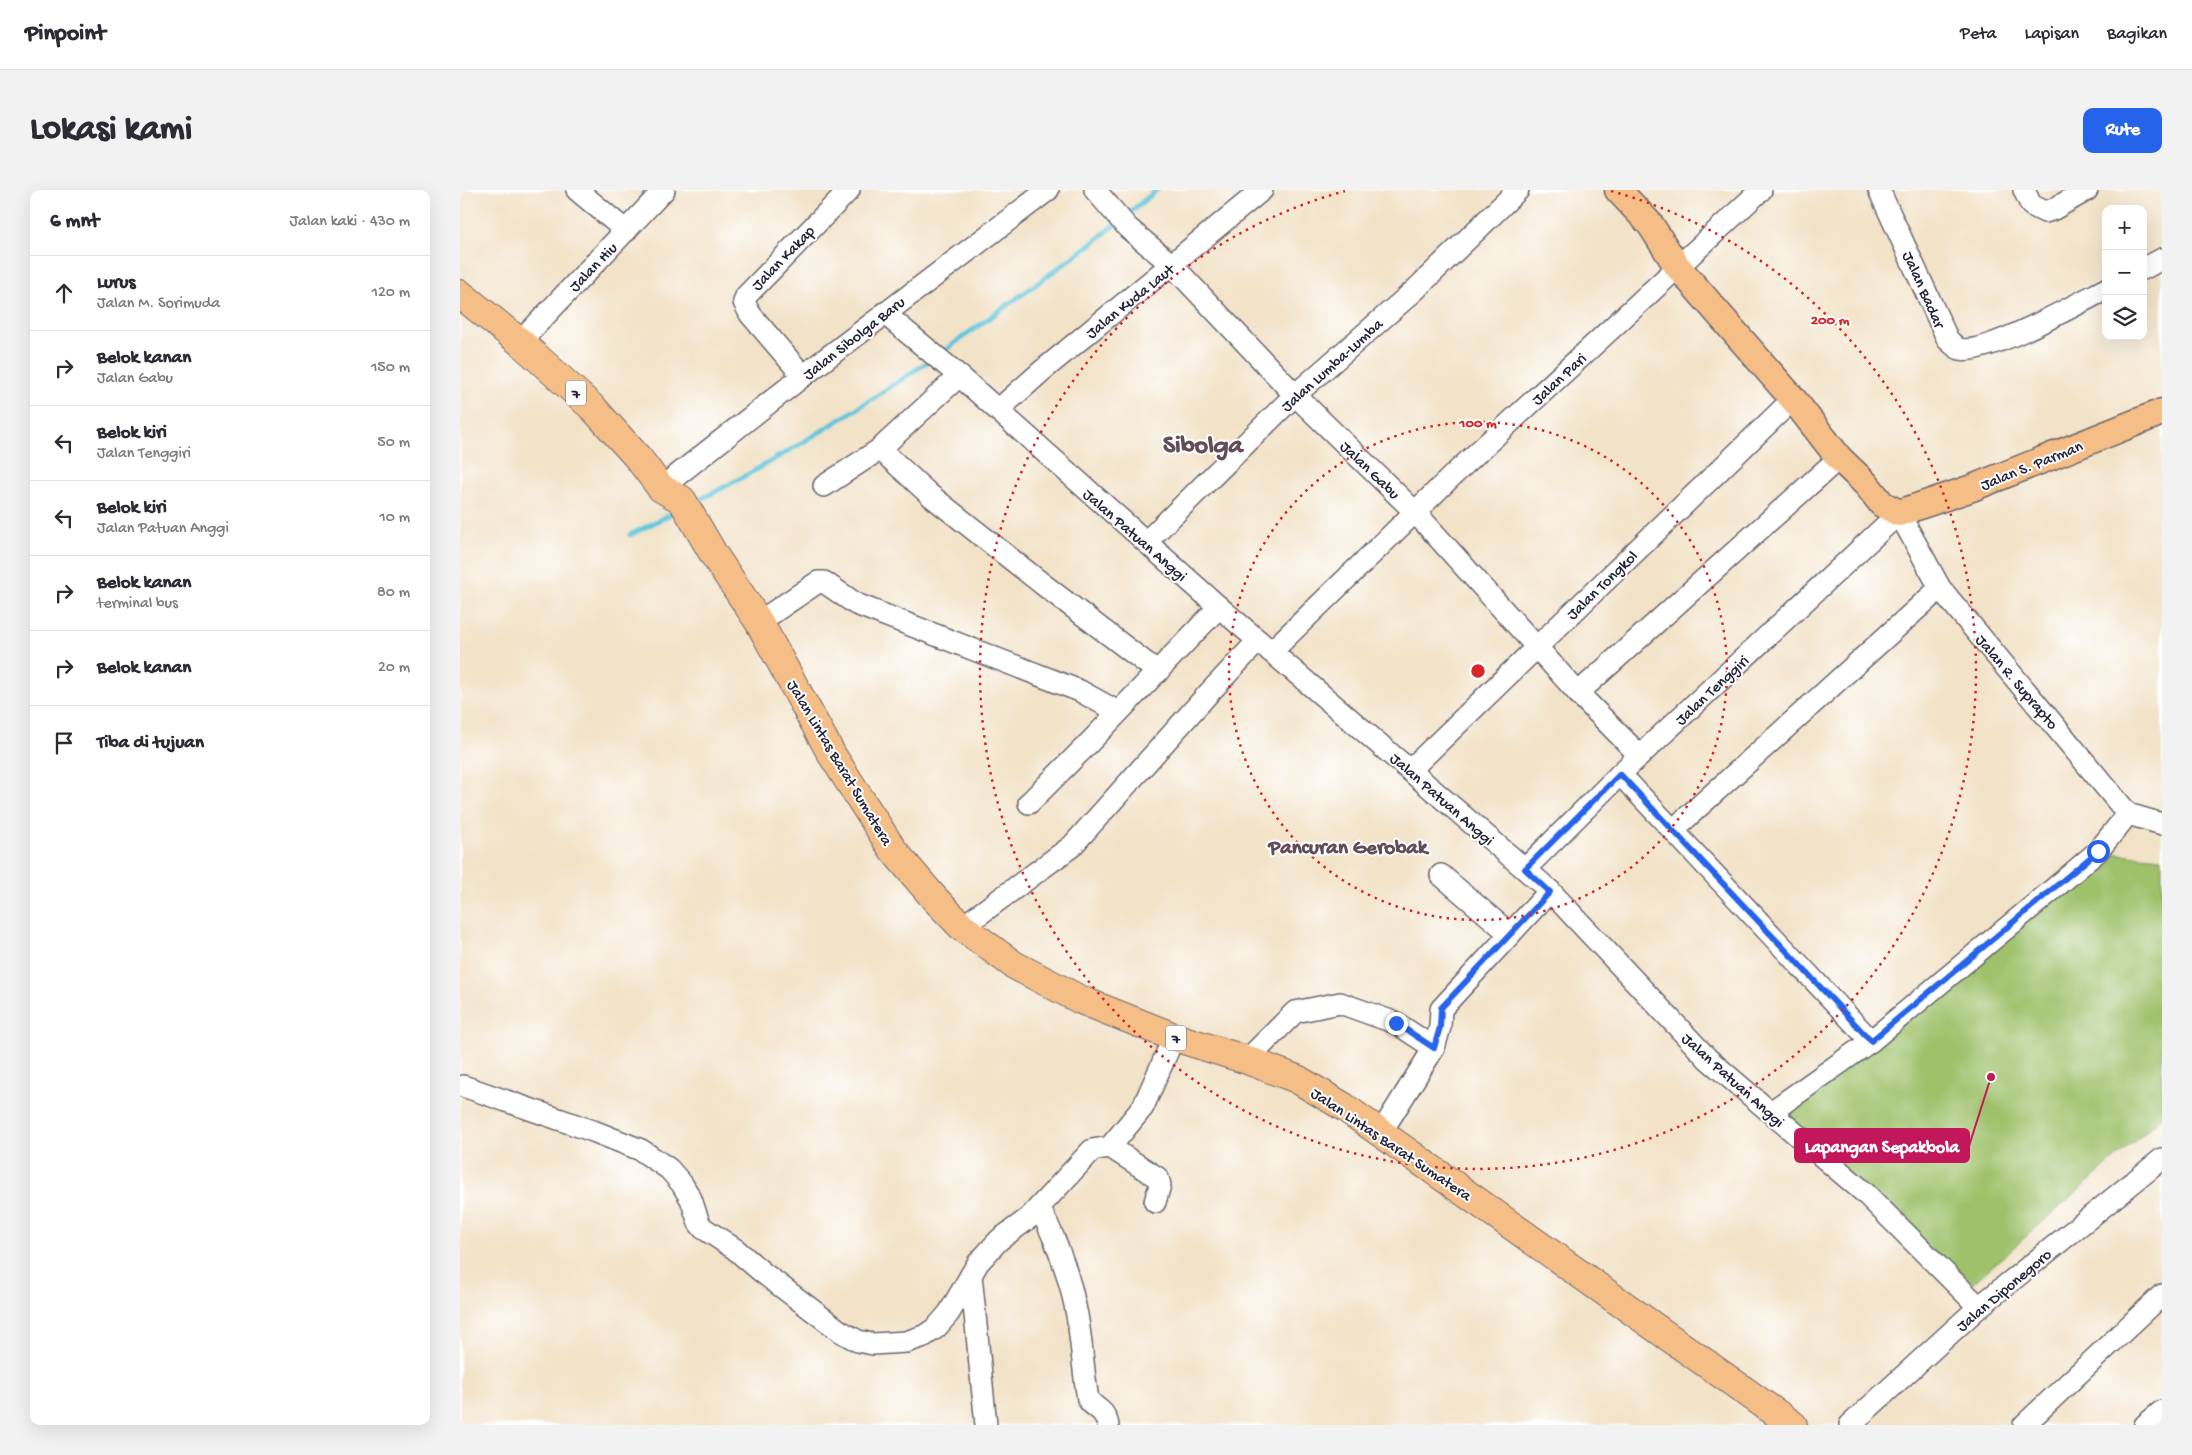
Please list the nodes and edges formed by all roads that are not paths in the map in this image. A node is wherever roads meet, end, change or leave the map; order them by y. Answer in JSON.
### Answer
{"nodes":[{"id":1,"x":577,"y":190,"type":"edge"},
{"id":2,"x":664,"y":190,"type":"edge"},
{"id":3,"x":849,"y":190,"type":"edge"},
{"id":4,"x":1048,"y":190,"type":"edge"},
{"id":5,"x":1262,"y":190,"type":"edge"},
{"id":6,"x":1518,"y":190,"type":"edge"},
{"id":7,"x":1618,"y":190,"type":"edge"},
{"id":8,"x":1761,"y":190,"type":"edge"},
{"id":9,"x":1879,"y":190,"type":"edge"},
{"id":10,"x":2024,"y":190,"type":"edge"},
{"id":11,"x":2087,"y":190,"type":"edge"},
{"id":12,"x":1099,"y":195,"type":"edge"},
{"id":13,"x":626,"y":231,"type":"junction"},
{"id":14,"x":2162,"y":259,"type":"edge"},
{"id":15,"x":1172,"y":265,"type":"junction"},
{"id":16,"x":1678,"y":266,"type":"junction"},
{"id":17,"x":2147,"y":267,"type":"edge"},
{"id":18,"x":2102,"y":291,"type":"edge"},
{"id":19,"x":460,"y":294,"type":"edge"},
{"id":20,"x":884,"y":313,"type":"junction"},
{"id":21,"x":520,"y":342,"type":"junction"},
{"id":22,"x":803,"y":376,"type":"junction"},
{"id":23,"x":959,"y":376,"type":"junction"},
{"id":24,"x":1295,"y":395,"type":"junction"},
{"id":25,"x":1793,"y":399,"type":"junction"},
{"id":26,"x":998,"y":410,"type":"junction"},
{"id":27,"x":2162,"y":412,"type":"edge"},
{"id":28,"x":880,"y":449,"type":"junction"},
{"id":29,"x":1839,"y":458,"type":"junction"},
{"id":30,"x":824,"y":486,"type":"dead end"},
{"id":31,"x":679,"y":502,"type":"junction"},
{"id":32,"x":1415,"y":512,"type":"junction"},
{"id":33,"x":1899,"y":513,"type":"junction"},
{"id":34,"x":1147,"y":542,"type":"junction"},
{"id":35,"x":1940,"y":588,"type":"junction"},
{"id":36,"x":1219,"y":607,"type":"junction"},
{"id":37,"x":759,"y":622,"type":"junction"},
{"id":38,"x":1537,"y":645,"type":"junction"},
{"id":39,"x":1265,"y":647,"type":"junction"},
{"id":40,"x":1158,"y":672,"type":"junction"},
{"id":41,"x":1578,"y":693,"type":"junction"},
{"id":42,"x":1118,"y":712,"type":"junction"},
{"id":43,"x":1640,"y":756,"type":"junction"},
{"id":44,"x":1410,"y":770,"type":"junction"},
{"id":45,"x":1620,"y":774,"type":"junction"},
{"id":46,"x":1029,"y":803,"type":"dead end"},
{"id":47,"x":2128,"y":814,"type":"junction"},
{"id":48,"x":2162,"y":824,"type":"edge"},
{"id":49,"x":1673,"y":830,"type":"junction"},
{"id":50,"x":1525,"y":869,"type":"junction"},
{"id":51,"x":1440,"y":875,"type":"dead end"},
{"id":52,"x":1550,"y":892,"type":"junction"},
{"id":53,"x":962,"y":927,"type":"junction"},
{"id":54,"x":1510,"y":934,"type":"junction"},
{"id":55,"x":1174,"y":1037,"type":"junction"},
{"id":56,"x":1871,"y":1041,"type":"junction"},
{"id":57,"x":1434,"y":1048,"type":"junction"},
{"id":58,"x":1248,"y":1060,"type":"junction"},
{"id":59,"x":463,"y":1086,"type":"dead end"},
{"id":60,"x":1771,"y":1112,"type":"junction"},
{"id":61,"x":1380,"y":1134,"type":"junction"},
{"id":62,"x":1110,"y":1147,"type":"junction"},
{"id":63,"x":2162,"y":1159,"type":"edge"},
{"id":64,"x":1156,"y":1202,"type":"dead end"},
{"id":65,"x":1039,"y":1207,"type":"junction"},
{"id":66,"x":971,"y":1275,"type":"junction"},
{"id":67,"x":2162,"y":1294,"type":"edge"},
{"id":68,"x":1979,"y":1307,"type":"junction"},
{"id":69,"x":2162,"y":1411,"type":"edge"},
{"id":70,"x":986,"y":1425,"type":"edge"},
{"id":71,"x":1108,"y":1425,"type":"edge"},
{"id":72,"x":1793,"y":1425,"type":"edge"},
{"id":73,"x":1850,"y":1425,"type":"edge"},
{"id":74,"x":2024,"y":1425,"type":"edge"},
{"id":75,"x":2145,"y":1425,"type":"edge"}],
"edges":[{"from":1,"to":13,"type":"street"},
{"from":2,"to":13,"type":"street","name":"Jalan Hiu"},
{"from":3,"to":22,"type":"street","name":"Jalan Kakap"},
{"from":4,"to":20,"type":"street","name":"Jalan Sibolga Baru"},
{"from":5,"to":15,"type":"street","name":"Jalan Kuda Laut"},
{"from":6,"to":24,"type":"street","name":"Jalan Lumba-Lumba"},
{"from":7,"to":16,"type":"main road"},
{"from":8,"to":16,"type":"street","name":"Jalan Pari"},
{"from":9,"to":18,"type":"street","name":"Jalan Badar"},
{"from":10,"to":11,"type":"street"},
{"from":12,"to":15,"type":"street","name":"Jalan Gabu"},
{"from":13,"to":21,"type":"street","name":"Jalan Hiu"},
{"from":14,"to":17,"type":"street"},
{"from":15,"to":24,"type":"street","name":"Jalan Gabu"},
{"from":15,"to":26,"type":"street","name":"Jalan Kuda Laut"},
{"from":16,"to":25,"type":"main road"},
{"from":16,"to":32,"type":"street","name":"Jalan Pari"},
{"from":19,"to":21,"type":"highway","name":"Jalan Lintas Barat Sumatera","number":"7"},
{"from":20,"to":22,"type":"street","name":"Jalan Sibolga Baru"},
{"from":20,"to":23,"type":"street","name":"Jalan Patuan Anggi"},
{"from":21,"to":31,"type":"highway","name":"Jalan Lintas Barat Sumatera","number":"7"},
{"from":22,"to":31,"type":"street","name":"Jalan Sibolga Baru"},
{"from":23,"to":26,"type":"street","name":"Jalan Patuan Anggi"},
{"from":23,"to":28,"type":"street"},
{"from":24,"to":32,"type":"street","name":"Jalan Gabu"},
{"from":24,"to":34,"type":"street","name":"Jalan Lumba-Lumba"},
{"from":25,"to":29,"type":"main road"},
{"from":25,"to":38,"type":"street","name":"Jalan Tongkol"},
{"from":26,"to":34,"type":"street","name":"Jalan Patuan Anggi"},
{"from":27,"to":33,"type":"main road","name":"Jalan S. Parman"},
{"from":28,"to":30,"type":"street"},
{"from":28,"to":40,"type":"street"},
{"from":29,"to":33,"type":"main road"},
{"from":29,"to":41,"type":"street"},
{"from":31,"to":37,"type":"highway","name":"Jalan Lintas Barat Sumatera","number":"7"},
{"from":32,"to":38,"type":"street","name":"Jalan Gabu"},
{"from":32,"to":39,"type":"street","name":"Jalan Pari"},
{"from":33,"to":35,"type":"street","name":"Jalan R. Suprapto"},
{"from":33,"to":43,"type":"street","name":"Jalan Tenggiri"},
{"from":34,"to":36,"type":"street","name":"Jalan Patuan Anggi"},
{"from":35,"to":47,"type":"street","name":"Jalan R. Suprapto"},
{"from":35,"to":49,"type":"street"},
{"from":36,"to":39,"type":"street","name":"Jalan Patuan Anggi"},
{"from":36,"to":40,"type":"street"},
{"from":37,"to":42,"type":"street"},
{"from":37,"to":53,"type":"highway","name":"Jalan Lintas Barat Sumatera","number":"7"},
{"from":38,"to":41,"type":"street","name":"Jalan Gabu"},
{"from":38,"to":44,"type":"street","name":"Jalan Tongkol"},
{"from":39,"to":44,"type":"street","name":"Jalan Patuan Anggi"},
{"from":39,"to":53,"type":"street","name":"Jalan Pari"},
{"from":40,"to":42,"type":"street"},
{"from":41,"to":43,"type":"street","name":"Jalan Gabu"},
{"from":42,"to":46,"type":"street"},
{"from":43,"to":45,"type":"street","name":"Jalan Tenggiri"},
{"from":44,"to":50,"type":"street","name":"Jalan Patuan Anggi"},
{"from":45,"to":49,"type":"street"},
{"from":45,"to":50,"type":"street","name":"Jalan Tenggiri"},
{"from":47,"to":48,"type":"street"},
{"from":47,"to":56,"type":"street"},
{"from":49,"to":56,"type":"street"},
{"from":50,"to":52,"type":"street","name":"Jalan Patuan Anggi"},
{"from":51,"to":54,"type":"street"},
{"from":52,"to":54,"type":"street"},
{"from":52,"to":60,"type":"street","name":"Jalan Patuan Anggi"},
{"from":53,"to":55,"type":"highway","name":"Jalan Lintas Barat Sumatera","number":"7"},
{"from":54,"to":57,"type":"street"},
{"from":55,"to":58,"type":"highway","name":"Jalan Lintas Barat Sumatera","number":"7"},
{"from":55,"to":62,"type":"street"},
{"from":56,"to":60,"type":"street"},
{"from":57,"to":58,"type":"street"},
{"from":57,"to":61,"type":"street"},
{"from":58,"to":61,"type":"highway","name":"Jalan Lintas Barat Sumatera","number":"7"},
{"from":59,"to":66,"type":"street"},
{"from":60,"to":68,"type":"street","name":"Jalan Patuan Anggi"},
{"from":61,"to":72,"type":"highway","name":"Jalan Lintas Barat Sumatera","number":"7"},
{"from":62,"to":64,"type":"street"},
{"from":62,"to":65,"type":"street"},
{"from":63,"to":68,"type":"street","name":"Jalan Diponegoro"},
{"from":65,"to":66,"type":"street"},
{"from":65,"to":71,"type":"street"},
{"from":66,"to":70,"type":"street"},
{"from":67,"to":74,"type":"street"},
{"from":68,"to":73,"type":"street","name":"Jalan Diponegoro"},
{"from":69,"to":75,"type":"street"}]}
